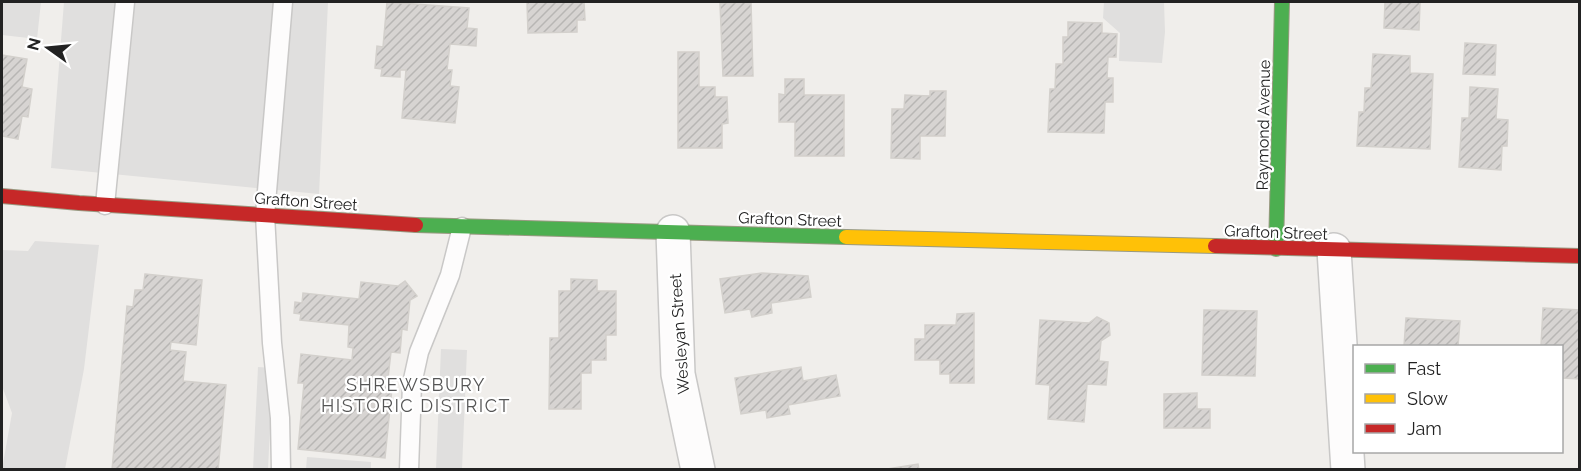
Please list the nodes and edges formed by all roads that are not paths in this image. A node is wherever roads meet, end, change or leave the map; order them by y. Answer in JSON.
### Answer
{"nodes":[{"id":1,"x":125,"y":2,"type":"edge"},
{"id":2,"x":283,"y":2,"type":"edge"},
{"id":3,"x":1282,"y":2,"type":"edge"},
{"id":4,"x":2,"y":196,"type":"edge"},
{"id":5,"x":105,"y":205,"type":"junction"},
{"id":6,"x":265,"y":215,"type":"junction"},
{"id":7,"x":462,"y":227,"type":"junction"},
{"id":8,"x":673,"y":232,"type":"junction"},
{"id":9,"x":1276,"y":249,"type":"junction"},
{"id":10,"x":1334,"y":250,"type":"junction"},
{"id":11,"x":1580,"y":256,"type":"edge"},
{"id":12,"x":281,"y":470,"type":"edge"},
{"id":13,"x":409,"y":470,"type":"edge"},
{"id":14,"x":698,"y":470,"type":"edge"},
{"id":15,"x":1348,"y":470,"type":"edge"}],
"edges":[{"from":1,"to":5,"type":"lane"},
{"from":2,"to":6,"type":"lane"},
{"from":3,"to":9,"type":"main road","name":"Raymond Avenue"},
{"from":4,"to":5,"type":"main road","name":"Grafton Street"},
{"from":5,"to":6,"type":"main road","name":"Grafton Street"},
{"from":6,"to":7,"type":"main road","name":"Grafton Street"},
{"from":6,"to":12,"type":"lane"},
{"from":7,"to":8,"type":"main road","name":"Grafton Street"},
{"from":7,"to":13,"type":"lane"},
{"from":8,"to":9,"type":"main road","name":"Grafton Street"},
{"from":8,"to":14,"type":"street","name":"Wesleyan Street"},
{"from":9,"to":10,"type":"main road","name":"Grafton Street"},
{"from":10,"to":11,"type":"main road","name":"Grafton Street"},
{"from":10,"to":15,"type":"street"}]}
